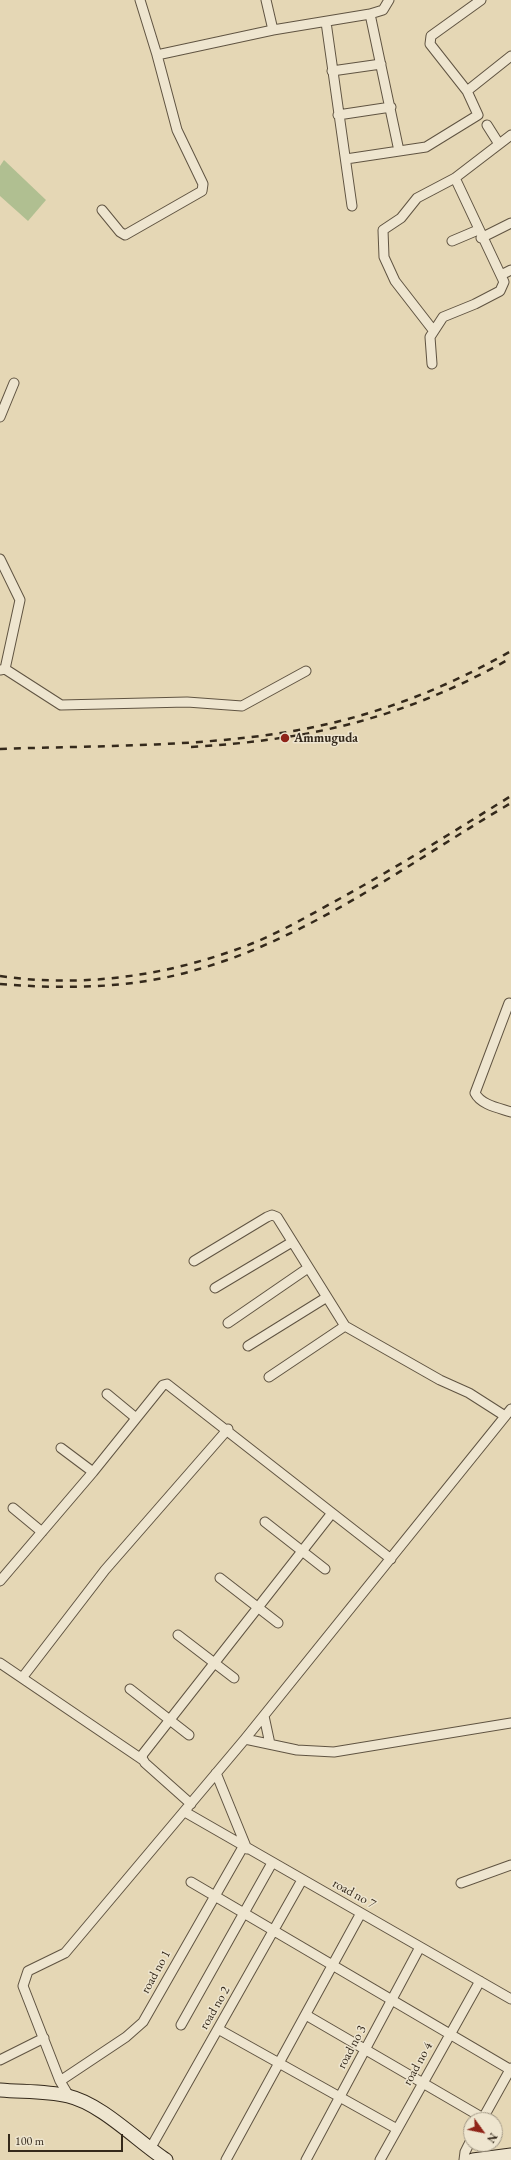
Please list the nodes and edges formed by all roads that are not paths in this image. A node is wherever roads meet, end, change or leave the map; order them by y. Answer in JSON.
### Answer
{"nodes":[{"id":1,"x":140,"y":0,"type":"edge"},
{"id":2,"x":266,"y":0,"type":"edge"},
{"id":3,"x":389,"y":0,"type":"edge"},
{"id":4,"x":481,"y":0,"type":"edge"},
{"id":5,"x":370,"y":14,"type":"junction"},
{"id":6,"x":326,"y":22,"type":"junction"},
{"id":7,"x":273,"y":30,"type":"junction"},
{"id":8,"x":157,"y":55,"type":"junction"},
{"id":9,"x":511,"y":56,"type":"edge"},
{"id":10,"x":381,"y":64,"type":"junction"},
{"id":11,"x":332,"y":71,"type":"junction"},
{"id":12,"x":467,"y":91,"type":"junction"},
{"id":13,"x":391,"y":107,"type":"junction"},
{"id":14,"x":338,"y":115,"type":"junction"},
{"id":15,"x":487,"y":125,"type":"dead end"},
{"id":16,"x":511,"y":135,"type":"edge"},
{"id":17,"x":499,"y":144,"type":"junction"},
{"id":18,"x":399,"y":151,"type":"junction"},
{"id":19,"x":346,"y":159,"type":"junction"},
{"id":20,"x":455,"y":178,"type":"junction"},
{"id":21,"x":352,"y":206,"type":"dead end"},
{"id":22,"x":102,"y":210,"type":"dead end"},
{"id":23,"x":511,"y":223,"type":"edge"},
{"id":24,"x":480,"y":234,"type":"junction"},
{"id":25,"x":452,"y":241,"type":"dead end"},
{"id":26,"x":511,"y":270,"type":"edge"},
{"id":27,"x":501,"y":275,"type":"junction"},
{"id":28,"x":433,"y":330,"type":"junction"},
{"id":29,"x":432,"y":364,"type":"dead end"},
{"id":30,"x":14,"y":383,"type":"dead end"},
{"id":31,"x":0,"y":417,"type":"edge"},
{"id":32,"x":0,"y":559,"type":"edge"},
{"id":33,"x":3,"y":669,"type":"edge"},
{"id":34,"x":306,"y":671,"type":"dead end"},
{"id":35,"x":509,"y":1003,"type":"dead end"},
{"id":36,"x":511,"y":1112,"type":"edge"},
{"id":37,"x":292,"y":1242,"type":"junction"},
{"id":38,"x":194,"y":1261,"type":"dead end"},
{"id":39,"x":308,"y":1268,"type":"junction"},
{"id":40,"x":215,"y":1288,"type":"dead end"},
{"id":41,"x":327,"y":1297,"type":"junction"},
{"id":42,"x":228,"y":1323,"type":"dead end"},
{"id":43,"x":345,"y":1326,"type":"junction"},
{"id":44,"x":248,"y":1346,"type":"dead end"},
{"id":45,"x":269,"y":1377,"type":"dead end"},
{"id":46,"x":108,"y":1394,"type":"dead end"},
{"id":47,"x":511,"y":1409,"type":"edge"},
{"id":48,"x":505,"y":1416,"type":"junction"},
{"id":49,"x":136,"y":1418,"type":"junction"},
{"id":50,"x":228,"y":1429,"type":"junction"},
{"id":51,"x":61,"y":1448,"type":"dead end"},
{"id":52,"x":93,"y":1472,"type":"junction"},
{"id":53,"x":13,"y":1508,"type":"dead end"},
{"id":54,"x":332,"y":1513,"type":"junction"},
{"id":55,"x":265,"y":1522,"type":"dead end"},
{"id":56,"x":42,"y":1532,"type":"junction"},
{"id":57,"x":302,"y":1551,"type":"junction"},
{"id":58,"x":391,"y":1559,"type":"junction"},
{"id":59,"x":325,"y":1569,"type":"dead end"},
{"id":60,"x":220,"y":1578,"type":"dead end"},
{"id":61,"x":0,"y":1581,"type":"edge"},
{"id":62,"x":258,"y":1608,"type":"junction"},
{"id":63,"x":278,"y":1623,"type":"dead end"},
{"id":64,"x":178,"y":1635,"type":"dead end"},
{"id":65,"x":0,"y":1663,"type":"edge"},
{"id":66,"x":215,"y":1664,"type":"junction"},
{"id":67,"x":22,"y":1678,"type":"junction"},
{"id":68,"x":234,"y":1678,"type":"dead end"},
{"id":69,"x":130,"y":1690,"type":"dead end"},
{"id":70,"x":264,"y":1716,"type":"junction"},
{"id":71,"x":170,"y":1721,"type":"junction"},
{"id":72,"x":511,"y":1723,"type":"edge"},
{"id":73,"x":189,"y":1735,"type":"dead end"},
{"id":74,"x":245,"y":1739,"type":"junction"},
{"id":75,"x":270,"y":1744,"type":"junction"},
{"id":76,"x":143,"y":1760,"type":"junction"},
{"id":77,"x":216,"y":1773,"type":"junction"},
{"id":78,"x":190,"y":1804,"type":"junction"},
{"id":79,"x":185,"y":1812,"type":"junction"},
{"id":80,"x":245,"y":1848,"type":"junction"},
{"id":81,"x":272,"y":1863,"type":"junction"},
{"id":82,"x":511,"y":1865,"type":"edge"},
{"id":83,"x":302,"y":1880,"type":"junction"},
{"id":84,"x":191,"y":1882,"type":"dead end"},
{"id":85,"x":461,"y":1883,"type":"dead end"},
{"id":86,"x":215,"y":1897,"type":"junction"},
{"id":87,"x":243,"y":1914,"type":"junction"},
{"id":88,"x":361,"y":1914,"type":"junction"},
{"id":89,"x":274,"y":1931,"type":"junction"},
{"id":90,"x":420,"y":1947,"type":"junction"},
{"id":91,"x":333,"y":1966,"type":"junction"},
{"id":92,"x":480,"y":1981,"type":"junction"},
{"id":93,"x":511,"y":1999,"type":"edge"},
{"id":94,"x":392,"y":2000,"type":"junction"},
{"id":95,"x":306,"y":2015,"type":"junction"},
{"id":96,"x":181,"y":2025,"type":"dead end"},
{"id":97,"x":218,"y":2029,"type":"junction"},
{"id":98,"x":450,"y":2034,"type":"junction"},
{"id":99,"x":44,"y":2038,"type":"junction"},
{"id":100,"x":365,"y":2050,"type":"junction"},
{"id":101,"x":0,"y":2060,"type":"edge"},
{"id":102,"x":279,"y":2063,"type":"junction"},
{"id":103,"x":511,"y":2069,"type":"edge"},
{"id":104,"x":60,"y":2081,"type":"junction"},
{"id":105,"x":423,"y":2083,"type":"junction"},
{"id":106,"x":0,"y":2090,"type":"edge"},
{"id":107,"x":68,"y":2096,"type":"junction"},
{"id":108,"x":340,"y":2097,"type":"junction"},
{"id":109,"x":471,"y":2112,"type":"edge"},
{"id":110,"x":486,"y":2112,"type":"edge"},
{"id":111,"x":397,"y":2129,"type":"junction"},
{"id":112,"x":150,"y":2149,"type":"junction"},
{"id":113,"x":511,"y":2155,"type":"edge"},
{"id":114,"x":166,"y":2160,"type":"edge"},
{"id":115,"x":226,"y":2160,"type":"edge"},
{"id":116,"x":306,"y":2160,"type":"edge"},
{"id":117,"x":380,"y":2160,"type":"edge"},
{"id":118,"x":472,"y":2160,"type":"edge"}],
"edges":[{"from":1,"to":8,"type":"street"},
{"from":2,"to":7,"type":"street"},
{"from":3,"to":5,"type":"street"},
{"from":4,"to":12,"type":"street"},
{"from":5,"to":6,"type":"street"},
{"from":5,"to":10,"type":"street"},
{"from":6,"to":7,"type":"street"},
{"from":6,"to":11,"type":"street"},
{"from":7,"to":8,"type":"street"},
{"from":8,"to":22,"type":"street"},
{"from":9,"to":12,"type":"street"},
{"from":10,"to":11,"type":"street"},
{"from":10,"to":13,"type":"street"},
{"from":11,"to":14,"type":"street"},
{"from":12,"to":18,"type":"street"},
{"from":13,"to":14,"type":"street"},
{"from":13,"to":18,"type":"street"},
{"from":14,"to":19,"type":"street"},
{"from":15,"to":17,"type":"street"},
{"from":16,"to":17,"type":"street"},
{"from":17,"to":20,"type":"street"},
{"from":18,"to":19,"type":"street"},
{"from":19,"to":21,"type":"street"},
{"from":20,"to":24,"type":"street"},
{"from":20,"to":28,"type":"street"},
{"from":23,"to":24,"type":"street"},
{"from":24,"to":25,"type":"street"},
{"from":24,"to":27,"type":"street"},
{"from":26,"to":27,"type":"street"},
{"from":27,"to":28,"type":"street"},
{"from":28,"to":29,"type":"street"},
{"from":30,"to":31,"type":"street"},
{"from":32,"to":33,"type":"street"},
{"from":33,"to":34,"type":"street"},
{"from":35,"to":36,"type":"street"},
{"from":37,"to":38,"type":"street"},
{"from":37,"to":39,"type":"street"},
{"from":37,"to":40,"type":"street"},
{"from":39,"to":41,"type":"street"},
{"from":39,"to":42,"type":"street"},
{"from":41,"to":43,"type":"street"},
{"from":41,"to":44,"type":"street"},
{"from":43,"to":45,"type":"street"},
{"from":43,"to":48,"type":"street"},
{"from":46,"to":49,"type":"street"},
{"from":47,"to":48,"type":"street"},
{"from":48,"to":58,"type":"street"},
{"from":49,"to":50,"type":"street"},
{"from":49,"to":52,"type":"street"},
{"from":50,"to":54,"type":"street"},
{"from":50,"to":67,"type":"street"},
{"from":51,"to":52,"type":"street"},
{"from":52,"to":56,"type":"street"},
{"from":53,"to":56,"type":"street"},
{"from":54,"to":57,"type":"street"},
{"from":54,"to":58,"type":"street"},
{"from":55,"to":57,"type":"street"},
{"from":56,"to":61,"type":"street"},
{"from":57,"to":59,"type":"street"},
{"from":57,"to":62,"type":"street"},
{"from":58,"to":70,"type":"street"},
{"from":60,"to":62,"type":"street"},
{"from":62,"to":63,"type":"street"},
{"from":62,"to":66,"type":"street"},
{"from":64,"to":66,"type":"street"},
{"from":65,"to":67,"type":"street"},
{"from":66,"to":68,"type":"street"},
{"from":66,"to":71,"type":"street"},
{"from":67,"to":76,"type":"street"},
{"from":69,"to":71,"type":"street"},
{"from":70,"to":74,"type":"street"},
{"from":70,"to":75,"type":"street"},
{"from":71,"to":73,"type":"street"},
{"from":71,"to":76,"type":"street"},
{"from":72,"to":75,"type":"street"},
{"from":74,"to":75,"type":"street"},
{"from":74,"to":77,"type":"street"},
{"from":76,"to":78,"type":"street"},
{"from":77,"to":78,"type":"street"},
{"from":77,"to":80,"type":"street"},
{"from":78,"to":79,"type":"street"},
{"from":79,"to":80,"type":"street","name":"road no 7"},
{"from":79,"to":99,"type":"street"},
{"from":80,"to":81,"type":"street","name":"road no 7"},
{"from":80,"to":86,"type":"street","name":"road no 1"},
{"from":81,"to":83,"type":"street","name":"road no 7"},
{"from":81,"to":87,"type":"street"},
{"from":82,"to":85,"type":"street"},
{"from":83,"to":88,"type":"street","name":"road no 7"},
{"from":83,"to":89,"type":"street","name":"road no 2"},
{"from":84,"to":86,"type":"street"},
{"from":86,"to":87,"type":"street"},
{"from":86,"to":104,"type":"street","name":"road no 1"},
{"from":87,"to":89,"type":"street"},
{"from":87,"to":96,"type":"street"},
{"from":88,"to":90,"type":"street","name":"road no 7"},
{"from":88,"to":91,"type":"street"},
{"from":89,"to":91,"type":"street"},
{"from":89,"to":97,"type":"street","name":"road no 2"},
{"from":90,"to":92,"type":"street","name":"road no 7"},
{"from":90,"to":94,"type":"street","name":"road no 3"},
{"from":91,"to":94,"type":"street"},
{"from":91,"to":95,"type":"street"},
{"from":92,"to":93,"type":"street","name":"road no 7"},
{"from":92,"to":98,"type":"street","name":"road no 4"},
{"from":94,"to":98,"type":"street"},
{"from":94,"to":100,"type":"street","name":"road no 3"},
{"from":95,"to":100,"type":"street"},
{"from":95,"to":102,"type":"street"},
{"from":97,"to":102,"type":"street"},
{"from":97,"to":112,"type":"street","name":"road no 2"},
{"from":98,"to":103,"type":"street"},
{"from":98,"to":105,"type":"street","name":"road no 4"},
{"from":99,"to":101,"type":"street"},
{"from":99,"to":104,"type":"street"},
{"from":100,"to":105,"type":"street"},
{"from":100,"to":108,"type":"street","name":"road no 3"},
{"from":102,"to":108,"type":"street"},
{"from":102,"to":115,"type":"street"},
{"from":103,"to":110,"type":"street"},
{"from":104,"to":107,"type":"street"},
{"from":105,"to":109,"type":"street"},
{"from":105,"to":111,"type":"street","name":"road no 4"},
{"from":106,"to":107,"type":"main road"},
{"from":107,"to":112,"type":"main road"},
{"from":108,"to":111,"type":"street"},
{"from":108,"to":116,"type":"street","name":"road no 3"},
{"from":111,"to":117,"type":"street","name":"road no 4"},
{"from":112,"to":114,"type":"main road"},
{"from":113,"to":118,"type":"main road"}]}
